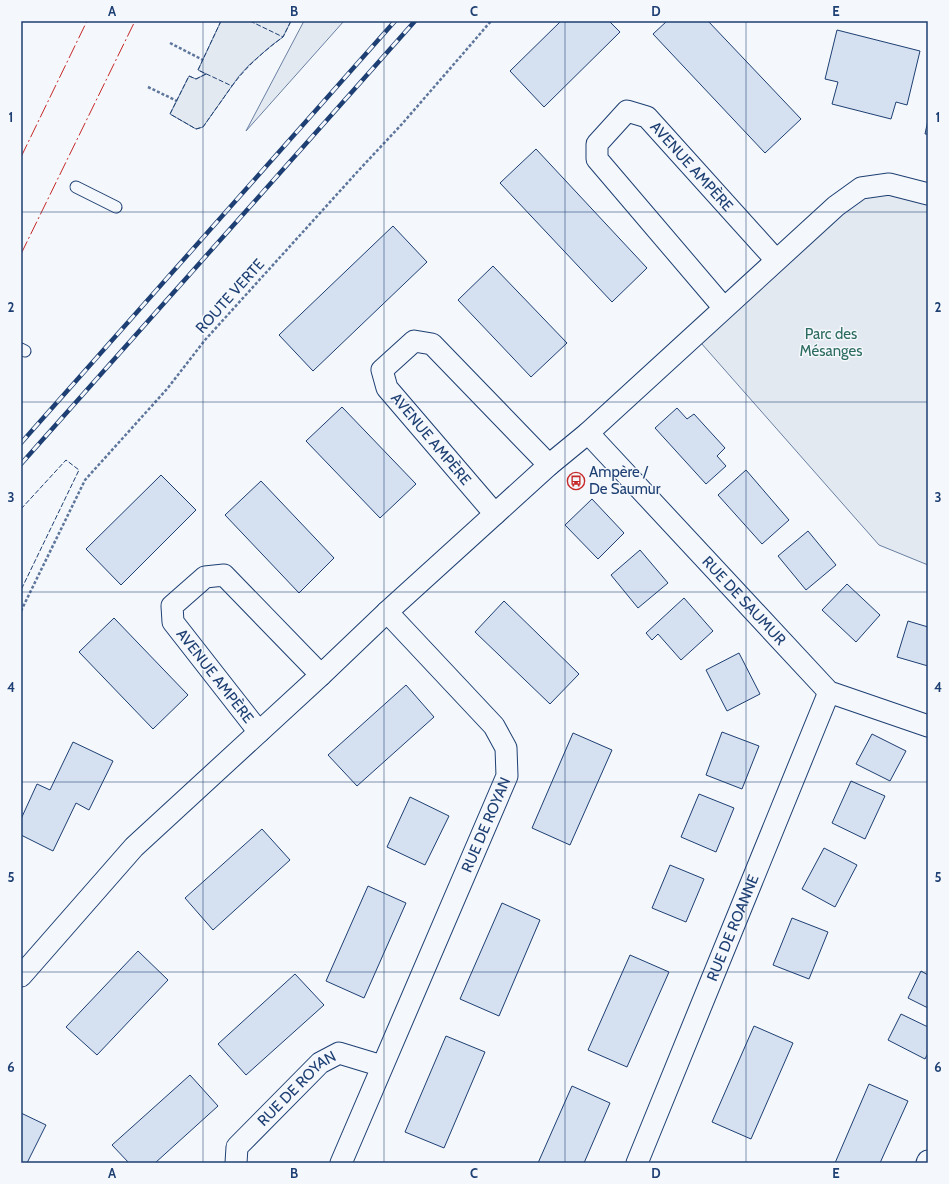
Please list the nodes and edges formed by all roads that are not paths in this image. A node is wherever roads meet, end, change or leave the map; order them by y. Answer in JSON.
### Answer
{"nodes":[{"id":1,"x":76,"y":187,"type":"dead end"},
{"id":2,"x":928,"y":194,"type":"edge"},
{"id":3,"x":116,"y":207,"type":"dead end"},
{"id":4,"x":776,"y":260,"type":"junction"},
{"id":5,"x":724,"y":308,"type":"junction"},
{"id":6,"x":588,"y":433,"type":"junction"},
{"id":7,"x":549,"y":465,"type":"junction"},
{"id":8,"x":495,"y":514,"type":"junction"},
{"id":9,"x":387,"y":612,"type":"junction"},
{"id":10,"x":321,"y":675,"type":"junction"},
{"id":11,"x":829,"y":692,"type":"junction"},
{"id":12,"x":928,"y":726,"type":"edge"},
{"id":13,"x":259,"y":732,"type":"junction"},
{"id":14,"x":21,"y":976,"type":"edge"},
{"id":15,"x":382,"y":1066,"type":"junction"},
{"id":16,"x":346,"y":1162,"type":"edge"},
{"id":17,"x":236,"y":1163,"type":"edge"},
{"id":18,"x":637,"y":1163,"type":"edge"}],
"edges":[{"from":1,"to":3,"type":"lane"},
{"from":2,"to":4,"type":"street","name":"AVENUE AMPÈRE"},
{"from":4,"to":5,"type":"street","name":"AVENUE AMPÈRE"},
{"from":4,"to":5,"type":"street","name":"AVENUE AMPÈRE"},
{"from":5,"to":6,"type":"street","name":"AVENUE AMPÈRE"},
{"from":6,"to":7,"type":"street","name":"AVENUE AMPÈRE"},
{"from":6,"to":11,"type":"street","name":"RUE DE SAUMUR"},
{"from":7,"to":8,"type":"street","name":"AVENUE AMPÈRE"},
{"from":7,"to":8,"type":"street","name":"AVENUE AMPÈRE"},
{"from":8,"to":9,"type":"street","name":"AVENUE AMPÈRE"},
{"from":9,"to":10,"type":"street","name":"AVENUE AMPÈRE"},
{"from":9,"to":15,"type":"street","name":"RUE DE ROYAN"},
{"from":10,"to":13,"type":"street","name":"AVENUE AMPÈRE"},
{"from":10,"to":13,"type":"street","name":"AVENUE AMPÈRE"},
{"from":11,"to":12,"type":"street","name":"RUE DE SAUMUR"},
{"from":11,"to":18,"type":"street","name":"RUE DE ROANNE"},
{"from":13,"to":14,"type":"street","name":"AVENUE AMPÈRE"},
{"from":15,"to":16,"type":"street","name":"RUE DE ROYAN"},
{"from":15,"to":17,"type":"street","name":"RUE DE ROYAN"}]}
